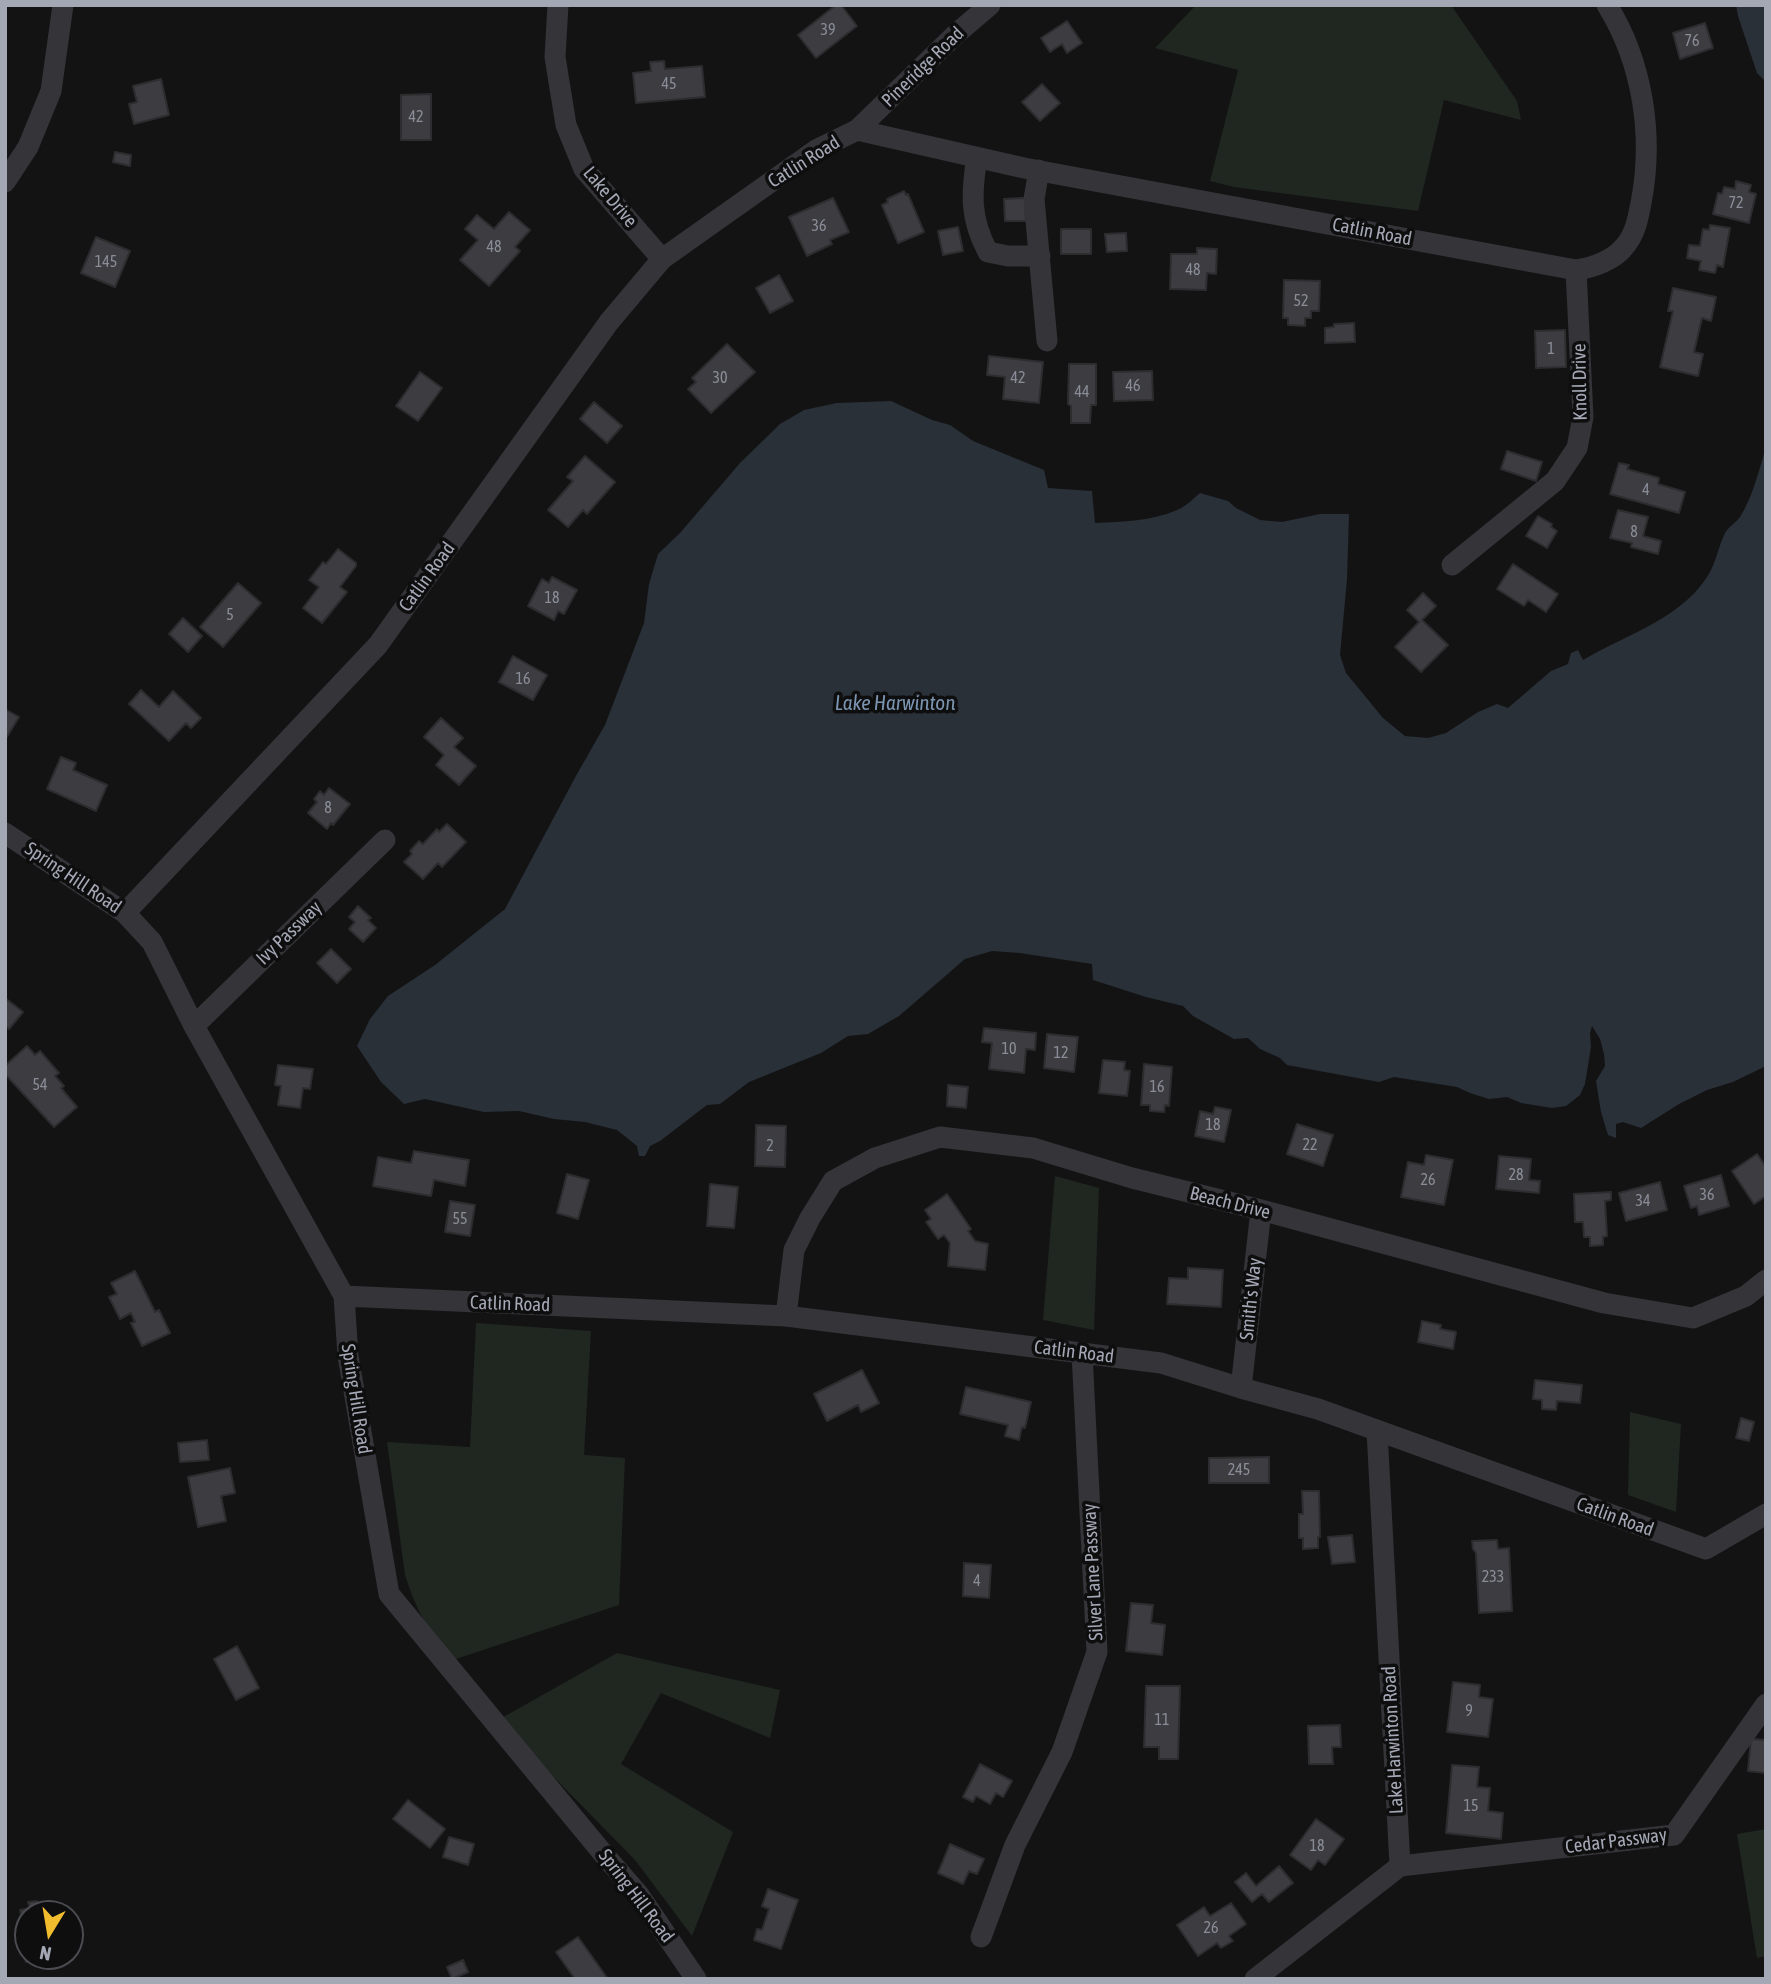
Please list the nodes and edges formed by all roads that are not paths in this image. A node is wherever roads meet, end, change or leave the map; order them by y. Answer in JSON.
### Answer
{"nodes":[{"id":1,"x":63,"y":5,"type":"edge"},
{"id":2,"x":558,"y":5,"type":"edge"},
{"id":3,"x":990,"y":5,"type":"edge"},
{"id":4,"x":1607,"y":5,"type":"edge"},
{"id":5,"x":857,"y":130,"type":"junction"},
{"id":6,"x":977,"y":158,"type":"junction"},
{"id":7,"x":1039,"y":170,"type":"junction"},
{"id":8,"x":5,"y":183,"type":"edge"},
{"id":9,"x":1040,"y":256,"type":"junction"},
{"id":10,"x":662,"y":259,"type":"junction"},
{"id":11,"x":1576,"y":270,"type":"junction"},
{"id":12,"x":1047,"y":341,"type":"dead end"},
{"id":13,"x":1452,"y":565,"type":"dead end"},
{"id":14,"x":5,"y":833,"type":"edge"},
{"id":15,"x":385,"y":840,"type":"dead end"},
{"id":16,"x":125,"y":913,"type":"junction"},
{"id":17,"x":194,"y":1026,"type":"junction"},
{"id":18,"x":1261,"y":1210,"type":"junction"},
{"id":19,"x":1766,"y":1280,"type":"edge"},
{"id":20,"x":344,"y":1297,"type":"junction"},
{"id":21,"x":786,"y":1316,"type":"junction"},
{"id":22,"x":1082,"y":1353,"type":"junction"},
{"id":23,"x":1241,"y":1388,"type":"junction"},
{"id":24,"x":1377,"y":1431,"type":"junction"},
{"id":25,"x":1766,"y":1514,"type":"edge"},
{"id":26,"x":1766,"y":1704,"type":"edge"},
{"id":27,"x":1400,"y":1866,"type":"junction"},
{"id":28,"x":981,"y":1937,"type":"dead end"},
{"id":29,"x":696,"y":1979,"type":"edge"},
{"id":30,"x":1255,"y":1979,"type":"edge"}],
"edges":[{"from":1,"to":8,"type":"street"},
{"from":2,"to":10,"type":"street","name":"Lake Drive"},
{"from":3,"to":5,"type":"street","name":"Pineridge Road"},
{"from":4,"to":11,"type":"street"},
{"from":5,"to":6,"type":"street","name":"Catlin Road"},
{"from":5,"to":10,"type":"street","name":"Catlin Road"},
{"from":6,"to":7,"type":"street","name":"Catlin Road"},
{"from":6,"to":9,"type":"street"},
{"from":7,"to":9,"type":"street"},
{"from":7,"to":11,"type":"street","name":"Catlin Road"},
{"from":9,"to":12,"type":"street"},
{"from":10,"to":16,"type":"street","name":"Catlin Road"},
{"from":11,"to":13,"type":"street","name":"Knoll Drive"},
{"from":14,"to":16,"type":"street","name":"Spring Hill Road"},
{"from":15,"to":17,"type":"street","name":"Ivy Passway"},
{"from":16,"to":17,"type":"street","name":"Spring Hill Road"},
{"from":17,"to":20,"type":"street","name":"Spring Hill Road"},
{"from":18,"to":19,"type":"street","name":"Beach Drive"},
{"from":18,"to":21,"type":"street","name":"Beach Drive"},
{"from":18,"to":23,"type":"street","name":"Smith's Way"},
{"from":20,"to":21,"type":"street","name":"Catlin Road"},
{"from":20,"to":29,"type":"street","name":"Spring Hill Road"},
{"from":21,"to":22,"type":"street","name":"Catlin Road"},
{"from":22,"to":23,"type":"street","name":"Catlin Road"},
{"from":22,"to":28,"type":"street","name":"Silver Lane Passway"},
{"from":23,"to":24,"type":"street","name":"Catlin Road"},
{"from":24,"to":25,"type":"street","name":"Catlin Road"},
{"from":24,"to":27,"type":"street","name":"Lake Harwinton Road"},
{"from":26,"to":27,"type":"street","name":"Cedar Passway"},
{"from":27,"to":30,"type":"street"}]}
